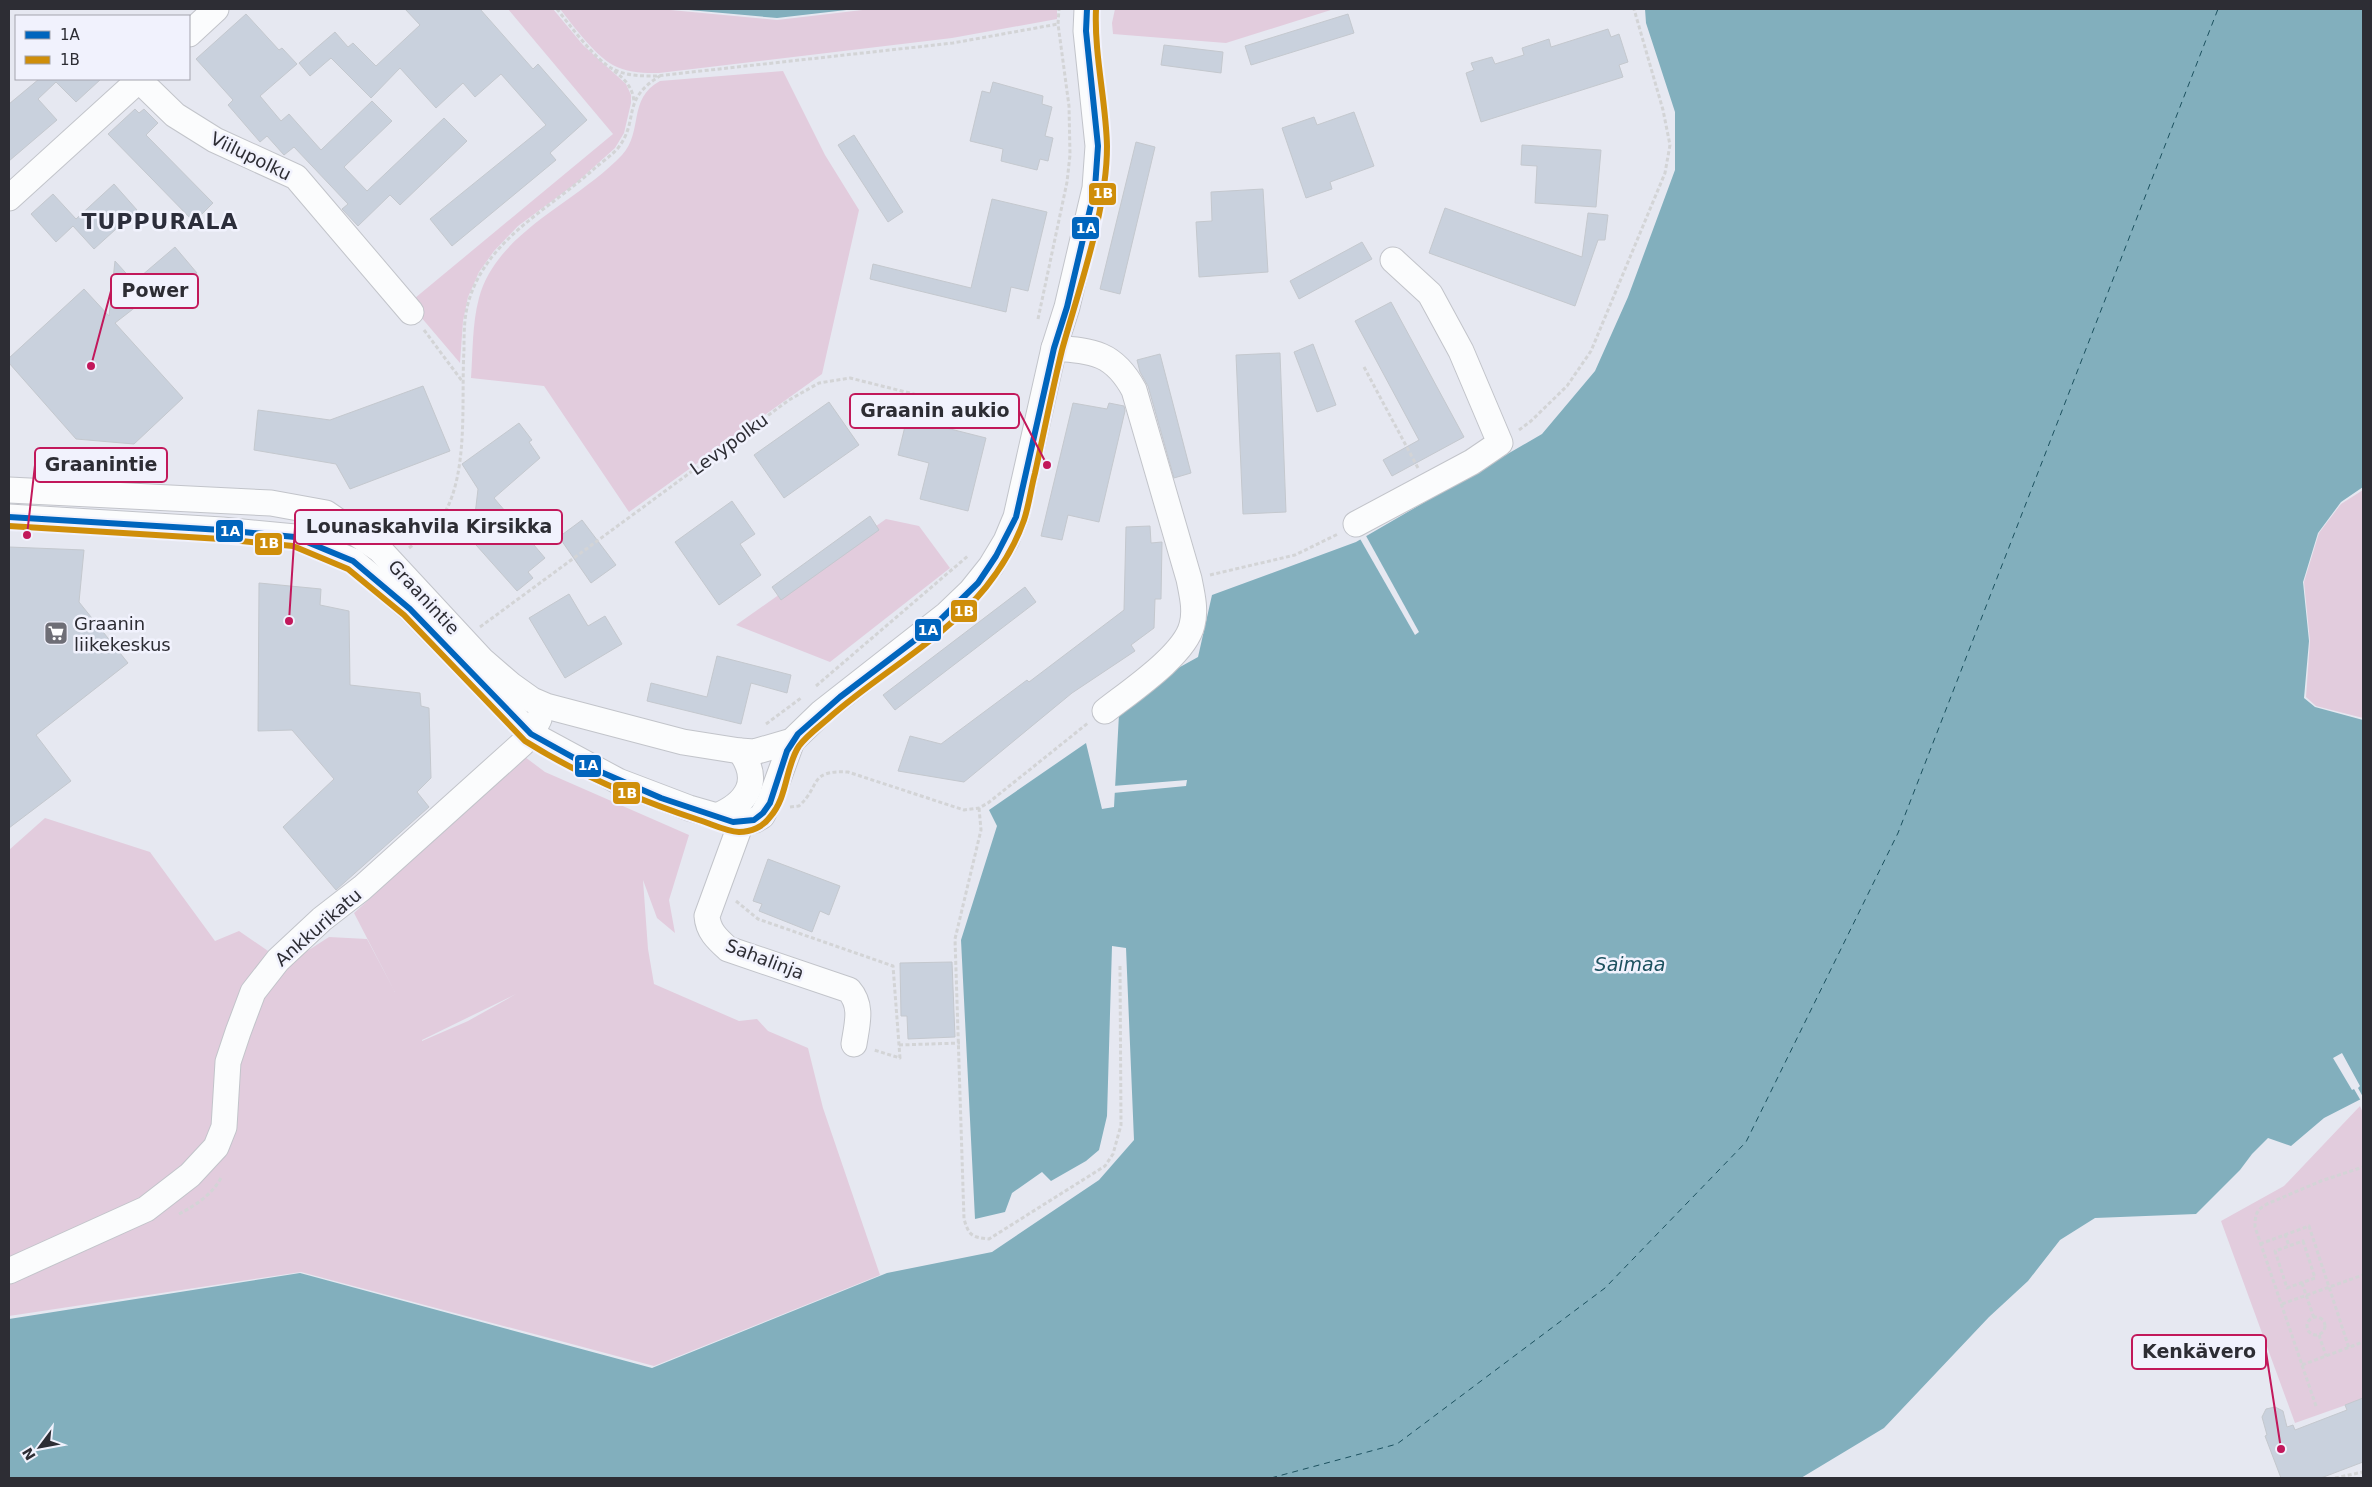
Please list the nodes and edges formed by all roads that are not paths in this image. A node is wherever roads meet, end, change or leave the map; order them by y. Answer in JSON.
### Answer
{"nodes":[{"id":1,"x":216,"y":9,"type":"edge"},
{"id":2,"x":1087,"y":9,"type":"edge"},
{"id":3,"x":190,"y":33,"type":"edge"},
{"id":4,"x":140,"y":80,"type":"edge"},
{"id":5,"x":9,"y":198,"type":"edge"},
{"id":6,"x":1393,"y":260,"type":"dead end"},
{"id":7,"x":411,"y":312,"type":"road end"},
{"id":8,"x":1054,"y":348,"type":"junction"},
{"id":9,"x":9,"y":490,"type":"edge"},
{"id":10,"x":9,"y":517,"type":"edge"},
{"id":11,"x":1356,"y":524,"type":"road end"},
{"id":12,"x":546,"y":706,"type":"junction"},
{"id":13,"x":1105,"y":711,"type":"road end"},
{"id":14,"x":531,"y":734,"type":"junction"},
{"id":15,"x":792,"y":742,"type":"junction"},
{"id":16,"x":740,"y":752,"type":"junction"},
{"id":17,"x":717,"y":816,"type":"junction"},
{"id":18,"x":741,"y":824,"type":"junction"},
{"id":19,"x":854,"y":1044,"type":"dead end"},
{"id":20,"x":9,"y":1271,"type":"edge"}],
"edges":[{"from":1,"to":3,"type":"street"},
{"from":2,"to":8,"type":"street"},
{"from":4,"to":5,"type":"street"},
{"from":4,"to":7,"type":"street","name":"Viilupolku"},
{"from":6,"to":11,"type":"street"},
{"from":8,"to":13,"type":"street"},
{"from":8,"to":15,"type":"street"},
{"from":9,"to":12,"type":"street","name":"Graanintie"},
{"from":10,"to":14,"type":"street","name":"Graanintie"},
{"from":12,"to":14,"type":"street","name":"Ankkurikatu"},
{"from":12,"to":16,"type":"street","name":"Graanintie"},
{"from":14,"to":17,"type":"street","name":"Graanintie"},
{"from":14,"to":20,"type":"street","name":"Ankkurikatu"},
{"from":15,"to":16,"type":"street","name":"Graanintie"},
{"from":15,"to":18,"type":"street"},
{"from":16,"to":17,"type":"street"},
{"from":17,"to":18,"type":"street","name":"Graanintie"},
{"from":18,"to":19,"type":"street","name":"Sahalinja"}]}
